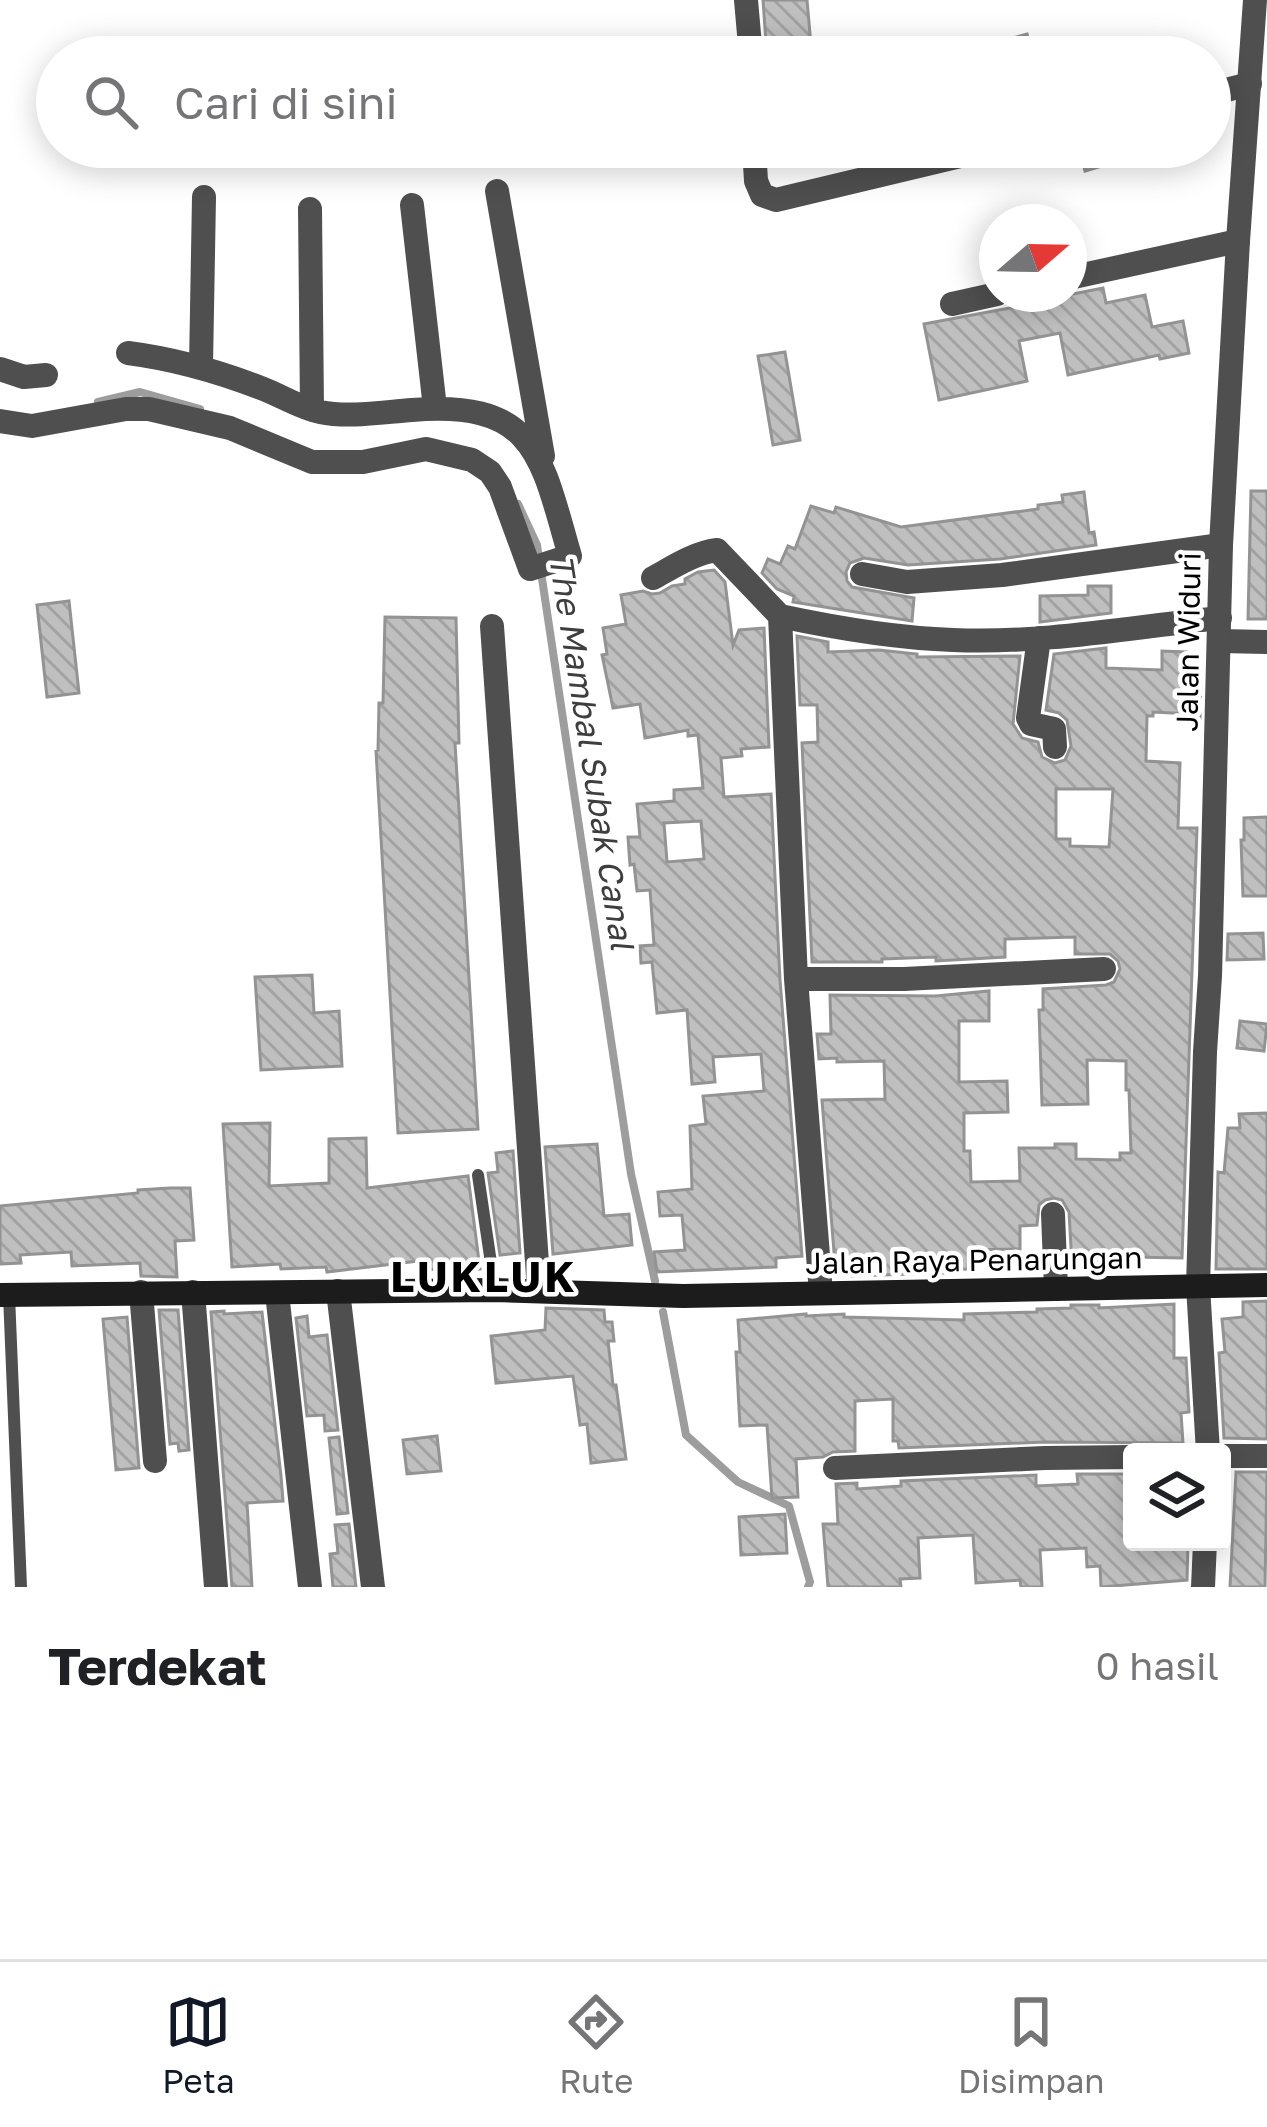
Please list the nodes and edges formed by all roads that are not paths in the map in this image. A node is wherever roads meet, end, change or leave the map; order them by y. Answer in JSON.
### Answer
{"nodes":[{"id":1,"x":746,"y":0,"type":"edge"},
{"id":2,"x":1255,"y":0,"type":"edge"},
{"id":3,"x":749,"y":36,"type":"edge"},
{"id":4,"x":1250,"y":84,"type":"junction"},
{"id":5,"x":1231,"y":89,"type":"edge"},
{"id":6,"x":756,"y":168,"type":"edge"},
{"id":7,"x":910,"y":168,"type":"edge"},
{"id":8,"x":497,"y":190,"type":"dead end"},
{"id":9,"x":204,"y":197,"type":"dead end"},
{"id":10,"x":412,"y":205,"type":"dead end"},
{"id":11,"x":310,"y":209,"type":"dead end"},
{"id":12,"x":1238,"y":241,"type":"junction"},
{"id":13,"x":1087,"y":274,"type":"edge"},
{"id":14,"x":979,"y":298,"type":"edge"},
{"id":15,"x":952,"y":304,"type":"dead end"},
{"id":16,"x":128,"y":353,"type":"dead end"},
{"id":17,"x":201,"y":366,"type":"junction"},
{"id":18,"x":0,"y":369,"type":"edge"},
{"id":19,"x":46,"y":375,"type":"dead end"},
{"id":20,"x":435,"y":408,"type":"junction"},
{"id":21,"x":312,"y":409,"type":"junction"},
{"id":22,"x":0,"y":422,"type":"edge"},
{"id":23,"x":545,"y":470,"type":"junction"},
{"id":24,"x":1221,"y":545,"type":"junction"},
{"id":25,"x":862,"y":574,"type":"dead end"},
{"id":26,"x":653,"y":578,"type":"dead end"},
{"id":27,"x":780,"y":616,"type":"junction"},
{"id":28,"x":492,"y":626,"type":"dead end"},
{"id":29,"x":1220,"y":630,"type":"junction"},
{"id":30,"x":1039,"y":638,"type":"junction"},
{"id":31,"x":1267,"y":642,"type":"edge"},
{"id":32,"x":1055,"y":748,"type":"dead end"},
{"id":33,"x":1104,"y":969,"type":"dead end"},
{"id":34,"x":796,"y":979,"type":"junction"},
{"id":35,"x":478,"y":1175,"type":"dead end"},
{"id":36,"x":1053,"y":1214,"type":"dead end"},
{"id":37,"x":1267,"y":1285,"type":"edge"},
{"id":38,"x":1198,"y":1286,"type":"junction"},
{"id":39,"x":1055,"y":1289,"type":"junction"},
{"id":40,"x":495,"y":1290,"type":"junction"},
{"id":41,"x":338,"y":1291,"type":"junction"},
{"id":42,"x":141,"y":1292,"type":"junction"},
{"id":43,"x":193,"y":1292,"type":"junction"},
{"id":44,"x":539,"y":1292,"type":"junction"},
{"id":45,"x":277,"y":1293,"type":"junction"},
{"id":46,"x":821,"y":1293,"type":"junction"},
{"id":47,"x":4,"y":1295,"type":"edge"},
{"id":48,"x":1207,"y":1443,"type":"edge"},
{"id":49,"x":1231,"y":1456,"type":"edge"},
{"id":50,"x":1267,"y":1456,"type":"edge"},
{"id":51,"x":1123,"y":1457,"type":"edge"},
{"id":52,"x":155,"y":1461,"type":"dead end"},
{"id":53,"x":835,"y":1468,"type":"dead end"},
{"id":54,"x":1205,"y":1551,"type":"edge"},
{"id":55,"x":21,"y":1587,"type":"edge"},
{"id":56,"x":216,"y":1587,"type":"edge"},
{"id":57,"x":310,"y":1587,"type":"edge"},
{"id":58,"x":373,"y":1587,"type":"edge"},
{"id":59,"x":1203,"y":1587,"type":"edge"}],
"edges":[{"from":1,"to":3,"type":"street"},
{"from":2,"to":4,"type":"street","name":"Jalan Widuri"},
{"from":4,"to":5,"type":"street"},
{"from":4,"to":12,"type":"street","name":"Jalan Widuri"},
{"from":6,"to":7,"type":"street"},
{"from":8,"to":23,"type":"street"},
{"from":9,"to":17,"type":"street"},
{"from":10,"to":20,"type":"street"},
{"from":11,"to":21,"type":"street"},
{"from":12,"to":13,"type":"street"},
{"from":12,"to":24,"type":"street","name":"Jalan Widuri"},
{"from":14,"to":15,"type":"street"},
{"from":16,"to":17,"type":"street"},
{"from":17,"to":21,"type":"street"},
{"from":18,"to":19,"type":"street"},
{"from":20,"to":21,"type":"street"},
{"from":20,"to":23,"type":"street"},
{"from":22,"to":23,"type":"street"},
{"from":24,"to":25,"type":"street"},
{"from":24,"to":29,"type":"street","name":"Jalan Widuri"},
{"from":26,"to":27,"type":"street"},
{"from":27,"to":30,"type":"street"},
{"from":27,"to":34,"type":"street"},
{"from":28,"to":44,"type":"street"},
{"from":29,"to":30,"type":"street"},
{"from":29,"to":31,"type":"street"},
{"from":29,"to":38,"type":"street","name":"Jalan Widuri"},
{"from":30,"to":32,"type":"street"},
{"from":33,"to":34,"type":"street"},
{"from":34,"to":46,"type":"street"},
{"from":35,"to":40,"type":"lane"},
{"from":36,"to":39,"type":"street"},
{"from":37,"to":38,"type":"main road","name":"Jalan Raya Penarungan"},
{"from":38,"to":39,"type":"main road","name":"Jalan Raya Penarungan"},
{"from":38,"to":48,"type":"street","name":"Jalan Widuri"},
{"from":39,"to":46,"type":"main road","name":"Jalan Raya Penarungan"},
{"from":40,"to":41,"type":"main road","name":"Jalan Raya Penarungan"},
{"from":40,"to":44,"type":"main road","name":"Jalan Raya Penarungan"},
{"from":41,"to":45,"type":"main road","name":"Jalan Raya Penarungan"},
{"from":41,"to":58,"type":"street"},
{"from":42,"to":43,"type":"main road","name":"Jalan Raya Penarungan"},
{"from":42,"to":47,"type":"main road","name":"Jalan Raya Penarungan"},
{"from":42,"to":52,"type":"street"},
{"from":43,"to":45,"type":"main road","name":"Jalan Raya Penarungan"},
{"from":43,"to":56,"type":"street"},
{"from":44,"to":46,"type":"main road","name":"Jalan Raya Penarungan"},
{"from":45,"to":57,"type":"street"},
{"from":47,"to":55,"type":"lane"},
{"from":49,"to":50,"type":"street"},
{"from":51,"to":53,"type":"street"},
{"from":54,"to":59,"type":"street"}]}
